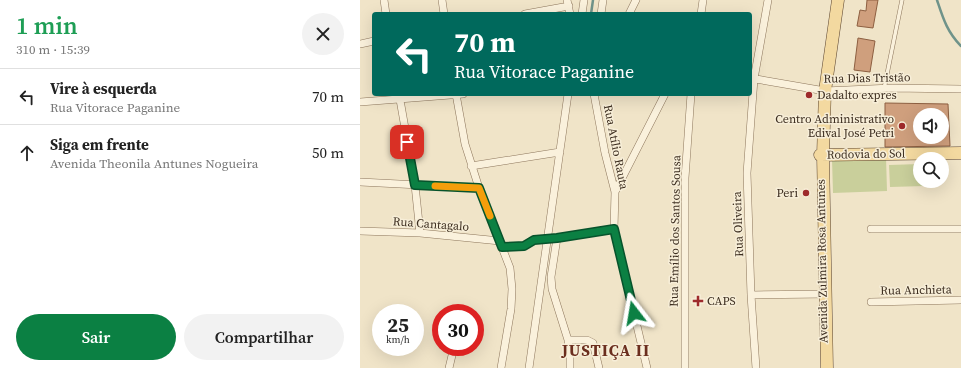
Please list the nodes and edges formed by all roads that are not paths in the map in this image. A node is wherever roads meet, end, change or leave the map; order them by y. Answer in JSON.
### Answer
{"nodes":[{"id":1,"x":384,"y":0,"type":"edge"},
{"id":2,"x":442,"y":0,"type":"edge"},
{"id":3,"x":584,"y":0,"type":"edge"},
{"id":4,"x":603,"y":0,"type":"edge"},
{"id":5,"x":636,"y":0,"type":"edge"},
{"id":6,"x":703,"y":0,"type":"edge"},
{"id":7,"x":768,"y":0,"type":"edge"},
{"id":8,"x":834,"y":0,"type":"edge"},
{"id":9,"x":838,"y":0,"type":"edge"},
{"id":10,"x":902,"y":0,"type":"edge"},
{"id":11,"x":568,"y":3,"type":"edge"},
{"id":12,"x":386,"y":12,"type":"edge"},
{"id":13,"x":444,"y":12,"type":"edge"},
{"id":14,"x":533,"y":12,"type":"edge"},
{"id":15,"x":582,"y":12,"type":"edge"},
{"id":16,"x":601,"y":12,"type":"edge"},
{"id":17,"x":630,"y":12,"type":"edge"},
{"id":18,"x":701,"y":12,"type":"edge"},
{"id":19,"x":372,"y":41,"type":"edge"},
{"id":20,"x":360,"y":44,"type":"edge"},
{"id":21,"x":752,"y":79,"type":"edge"},
{"id":22,"x":884,"y":89,"type":"junction"},
{"id":23,"x":961,"y":89,"type":"edge"},
{"id":24,"x":823,"y":91,"type":"junction"},
{"id":25,"x":399,"y":96,"type":"edge"},
{"id":26,"x":459,"y":96,"type":"edge"},
{"id":27,"x":568,"y":96,"type":"edge"},
{"id":28,"x":594,"y":96,"type":"edge"},
{"id":29,"x":665,"y":96,"type":"edge"},
{"id":30,"x":691,"y":96,"type":"edge"},
{"id":31,"x":751,"y":96,"type":"edge"},
{"id":32,"x":360,"y":102,"type":"edge"},
{"id":33,"x":560,"y":152,"type":"junction"},
{"id":34,"x":961,"y":152,"type":"edge"},
{"id":35,"x":821,"y":155,"type":"junction"},
{"id":36,"x":472,"y":166,"type":"junction"},
{"id":37,"x":360,"y":182,"type":"edge"},
{"id":38,"x":415,"y":185,"type":"junction"},
{"id":39,"x":479,"y":188,"type":"junction"},
{"id":40,"x":615,"y":192,"type":"junction"},
{"id":41,"x":614,"y":229,"type":"junction"},
{"id":42,"x":871,"y":229,"type":"dead end"},
{"id":43,"x":961,"y":229,"type":"edge"},
{"id":44,"x":360,"y":231,"type":"edge"},
{"id":45,"x":420,"y":233,"type":"junction"},
{"id":46,"x":557,"y":238,"type":"junction"},
{"id":47,"x":548,"y":239,"type":"junction"},
{"id":48,"x":501,"y":244,"type":"junction"},
{"id":49,"x":824,"y":294,"type":"junction"},
{"id":50,"x":751,"y":296,"type":"junction"},
{"id":51,"x":961,"y":300,"type":"edge"},
{"id":52,"x":870,"y":302,"type":"dead end"},
{"id":53,"x":568,"y":340,"type":"junction"},
{"id":54,"x":452,"y":356,"type":"edge"},
{"id":55,"x":449,"y":368,"type":"edge"},
{"id":56,"x":501,"y":368,"type":"edge"},
{"id":57,"x":529,"y":368,"type":"edge"},
{"id":58,"x":570,"y":368,"type":"edge"},
{"id":59,"x":599,"y":368,"type":"edge"},
{"id":60,"x":647,"y":368,"type":"edge"},
{"id":61,"x":685,"y":368,"type":"edge"},
{"id":62,"x":756,"y":368,"type":"edge"},
{"id":63,"x":824,"y":368,"type":"edge"},
{"id":64,"x":828,"y":368,"type":"edge"}],
"edges":[{"from":1,"to":12,"type":"street"},
{"from":2,"to":13,"type":"street"},
{"from":3,"to":15,"type":"street"},
{"from":4,"to":16,"type":"street"},
{"from":5,"to":17,"type":"street"},
{"from":6,"to":18,"type":"street"},
{"from":7,"to":21,"type":"street","name":"Rua Oliveira"},
{"from":8,"to":24,"type":"main road"},
{"from":9,"to":24,"type":"main road"},
{"from":10,"to":22,"type":"lane"},
{"from":11,"to":14,"type":"street"},
{"from":19,"to":20,"type":"street"},
{"from":21,"to":24,"type":"street","name":"Rua Dias Tristão"},
{"from":22,"to":23,"type":"street","name":"Rua Dias Tristão"},
{"from":22,"to":24,"type":"street","name":"Rua Dias Tristão"},
{"from":24,"to":35,"type":"main road","name":"Avenida Zulmira Rosa Antunes"},
{"from":25,"to":32,"type":"street"},
{"from":25,"to":38,"type":"street"},
{"from":26,"to":36,"type":"street"},
{"from":27,"to":33,"type":"street"},
{"from":28,"to":40,"type":"street","name":"Rua Atílio Rauta"},
{"from":29,"to":40,"type":"street"},
{"from":30,"to":61,"type":"street","name":"Rua Emílio dos Santos Sousa"},
{"from":31,"to":50,"type":"street","name":"Rua Oliveira"},
{"from":33,"to":36,"type":"street"},
{"from":33,"to":47,"type":"street"},
{"from":34,"to":35,"type":"main road","name":"Rodovia do Sol"},
{"from":35,"to":49,"type":"main road","name":"Avenida Zulmira Rosa Antunes"},
{"from":36,"to":39,"type":"street"},
{"from":37,"to":38,"type":"street"},
{"from":38,"to":39,"type":"street"},
{"from":38,"to":45,"type":"street"},
{"from":39,"to":48,"type":"street"},
{"from":40,"to":41,"type":"street","name":"Rua Atílio Rauta"},
{"from":41,"to":46,"type":"street","name":"Rua Cantagalo"},
{"from":41,"to":60,"type":"street","name":"Rua Atílio Rauta"},
{"from":42,"to":43,"type":"street"},
{"from":44,"to":45,"type":"street","name":"Rua Cantagalo"},
{"from":45,"to":48,"type":"street","name":"Rua Cantagalo"},
{"from":46,"to":47,"type":"street","name":"Rua Cantagalo"},
{"from":46,"to":53,"type":"street"},
{"from":47,"to":48,"type":"street","name":"Rua Cantagalo"},
{"from":47,"to":57,"type":"street"},
{"from":48,"to":56,"type":"street"},
{"from":49,"to":50,"type":"street"},
{"from":49,"to":63,"type":"main road","name":"Avenida Zulmira Rosa Antunes"},
{"from":49,"to":64,"type":"main road","name":"Avenida Zulmira Rosa Antunes"},
{"from":50,"to":62,"type":"street","name":"Rua Oliveira"},
{"from":51,"to":52,"type":"street","name":"Rua Anchieta"},
{"from":53,"to":58,"type":"street"},
{"from":53,"to":59,"type":"street"},
{"from":54,"to":55,"type":"street"}]}
